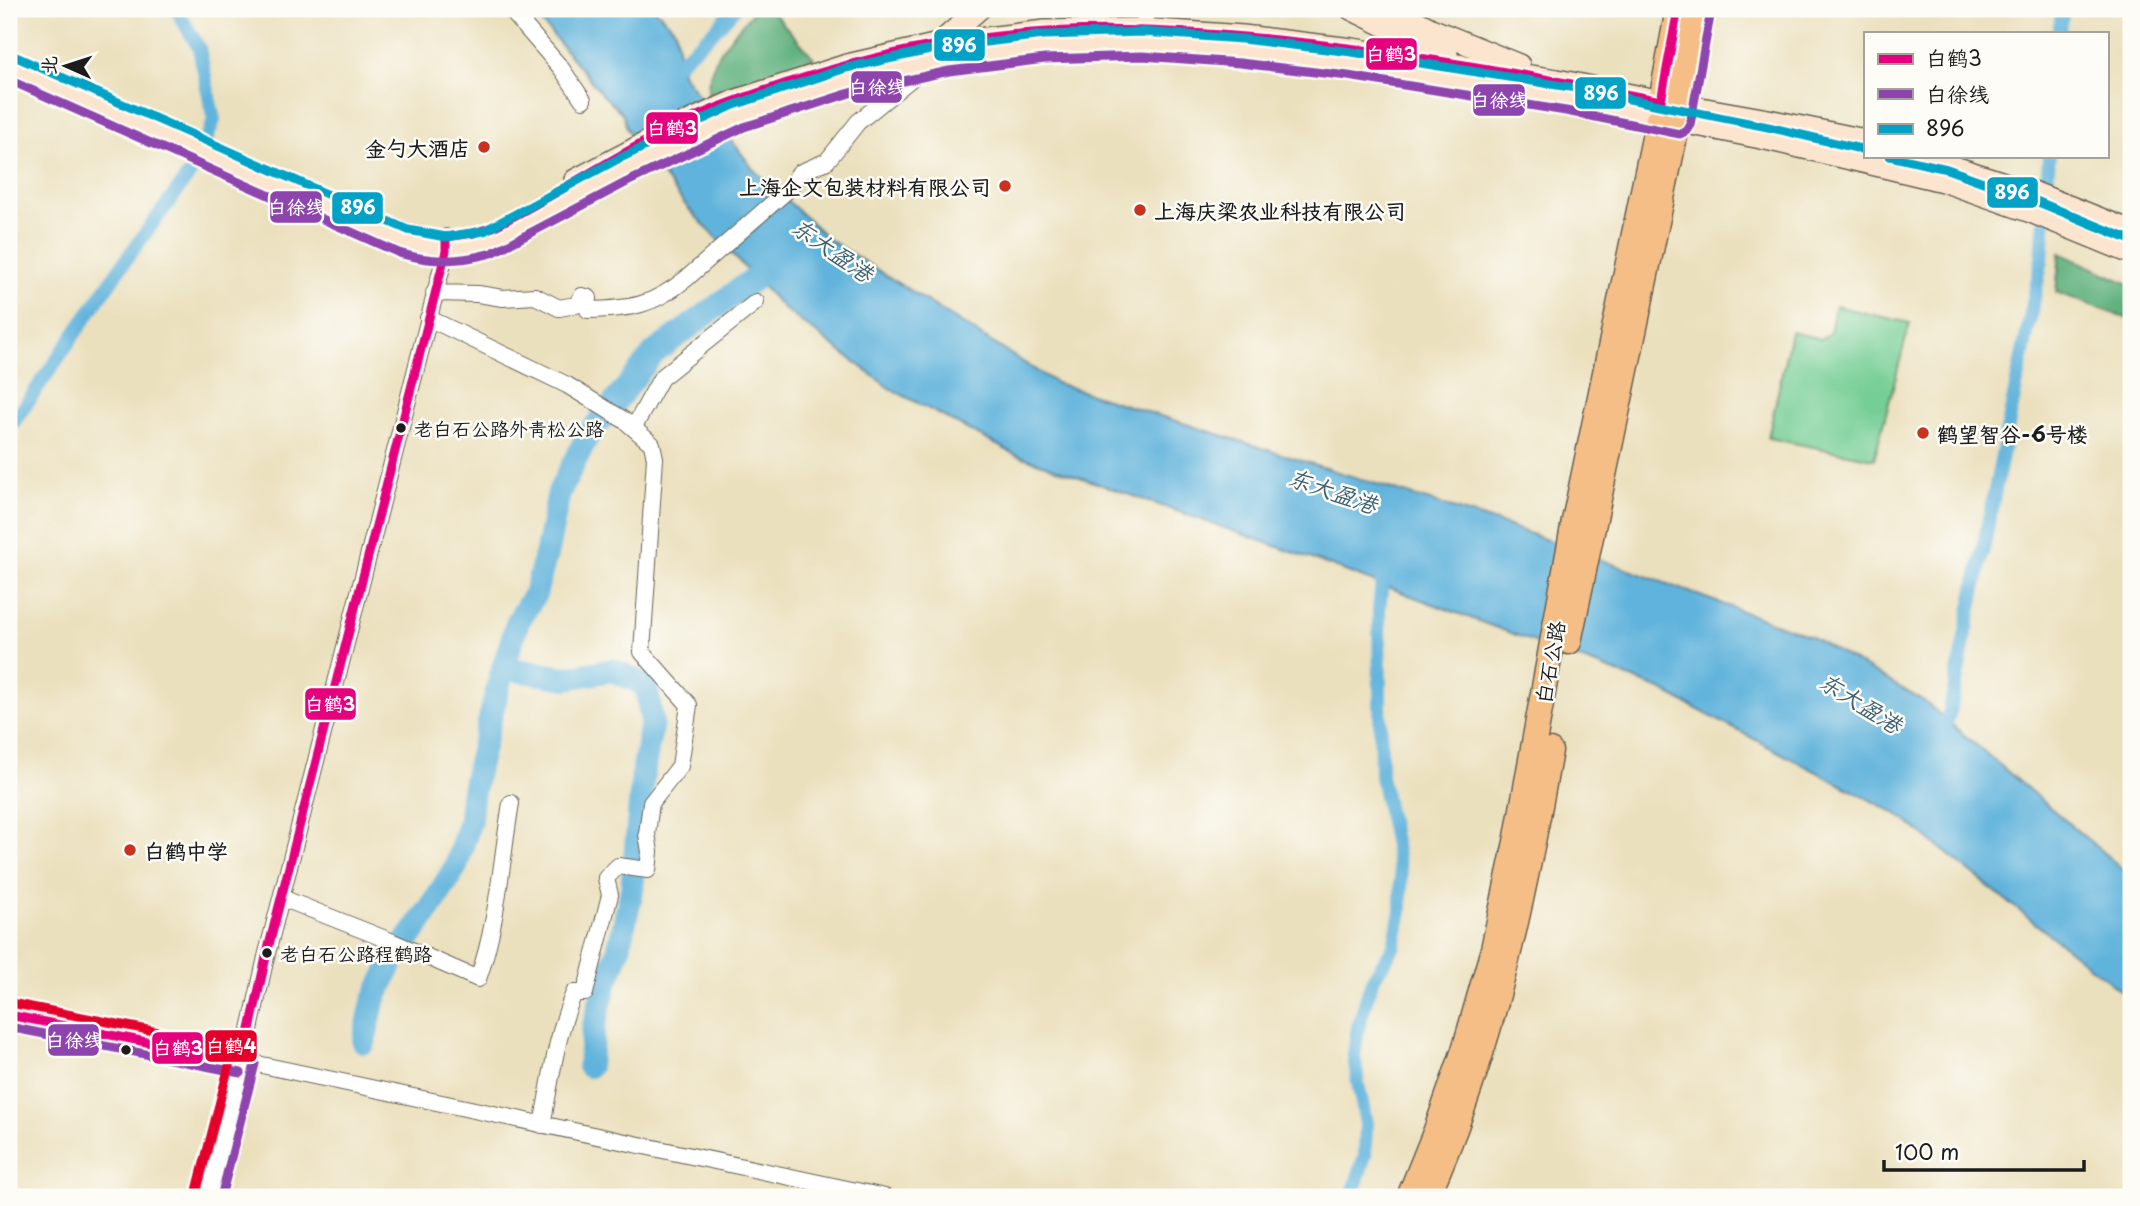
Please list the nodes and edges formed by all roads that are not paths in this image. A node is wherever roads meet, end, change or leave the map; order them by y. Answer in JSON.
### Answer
{"nodes":[{"id":1,"x":510,"y":9,"type":"edge"},
{"id":2,"x":964,"y":9,"type":"edge"},
{"id":3,"x":979,"y":9,"type":"edge"},
{"id":4,"x":1351,"y":9,"type":"edge"},
{"id":5,"x":1394,"y":9,"type":"edge"},
{"id":6,"x":1678,"y":9,"type":"edge"},
{"id":7,"x":1699,"y":9,"type":"edge"},
{"id":8,"x":1144,"y":27,"type":"edge"},
{"id":9,"x":943,"y":51,"type":"junction"},
{"id":10,"x":9,"y":52,"type":"edge"},
{"id":11,"x":916,"y":57,"type":"junction"},
{"id":12,"x":9,"y":67,"type":"edge"},
{"id":13,"x":1486,"y":68,"type":"junction"},
{"id":14,"x":1559,"y":89,"type":"junction"},
{"id":15,"x":583,"y":100,"type":"dead end"},
{"id":16,"x":1670,"y":112,"type":"junction"},
{"id":17,"x":1864,"y":140,"type":"edge"},
{"id":18,"x":205,"y":146,"type":"junction"},
{"id":19,"x":1925,"y":158,"type":"edge"},
{"id":20,"x":2033,"y":203,"type":"junction"},
{"id":21,"x":2083,"y":222,"type":"junction"},
{"id":22,"x":2131,"y":231,"type":"edge"},
{"id":23,"x":446,"y":244,"type":"junction"},
{"id":24,"x":2131,"y":253,"type":"edge"},
{"id":25,"x":434,"y":293,"type":"junction"},
{"id":26,"x":756,"y":302,"type":"dead end"},
{"id":27,"x":428,"y":318,"type":"junction"},
{"id":28,"x":629,"y":424,"type":"junction"},
{"id":29,"x":1557,"y":662,"type":"junction"},
{"id":30,"x":511,"y":803,"type":"dead end"},
{"id":31,"x":282,"y":898,"type":"junction"},
{"id":32,"x":9,"y":1015,"type":"edge"},
{"id":33,"x":243,"y":1061,"type":"junction"},
{"id":34,"x":542,"y":1125,"type":"junction"},
{"id":35,"x":208,"y":1197,"type":"edge"},
{"id":36,"x":885,"y":1197,"type":"edge"},
{"id":37,"x":1409,"y":1197,"type":"edge"},
{"id":38,"x":1427,"y":1197,"type":"edge"}],
"edges":[{"from":1,"to":15,"type":"street"},
{"from":2,"to":11,"type":"main road"},
{"from":3,"to":9,"type":"main road"},
{"from":4,"to":13,"type":"main road"},
{"from":5,"to":14,"type":"main road"},
{"from":6,"to":16,"type":"main road"},
{"from":7,"to":16,"type":"main road"},
{"from":8,"to":9,"type":"main road"},
{"from":8,"to":13,"type":"main road"},
{"from":8,"to":14,"type":"main road"},
{"from":9,"to":11,"type":"main road"},
{"from":9,"to":25,"type":"street"},
{"from":10,"to":18,"type":"main road"},
{"from":11,"to":23,"type":"main road"},
{"from":12,"to":18,"type":"main road"},
{"from":13,"to":14,"type":"main road"},
{"from":14,"to":16,"type":"main road"},
{"from":16,"to":17,"type":"main road"},
{"from":16,"to":20,"type":"main road"},
{"from":16,"to":29,"type":"main road","name":"白石公路"},
{"from":18,"to":23,"type":"main road"},
{"from":19,"to":20,"type":"main road"},
{"from":20,"to":21,"type":"main road"},
{"from":21,"to":22,"type":"main road"},
{"from":21,"to":24,"type":"main road"},
{"from":23,"to":25,"type":"street"},
{"from":25,"to":27,"type":"street"},
{"from":26,"to":28,"type":"street"},
{"from":27,"to":28,"type":"street"},
{"from":27,"to":31,"type":"street"},
{"from":28,"to":34,"type":"street"},
{"from":29,"to":37,"type":"main road","name":"白石公路"},
{"from":29,"to":38,"type":"main road","name":"白石公路"},
{"from":30,"to":31,"type":"street"},
{"from":31,"to":33,"type":"street"},
{"from":32,"to":33,"type":"street"},
{"from":33,"to":34,"type":"street"},
{"from":33,"to":35,"type":"street"},
{"from":34,"to":36,"type":"street"}]}
